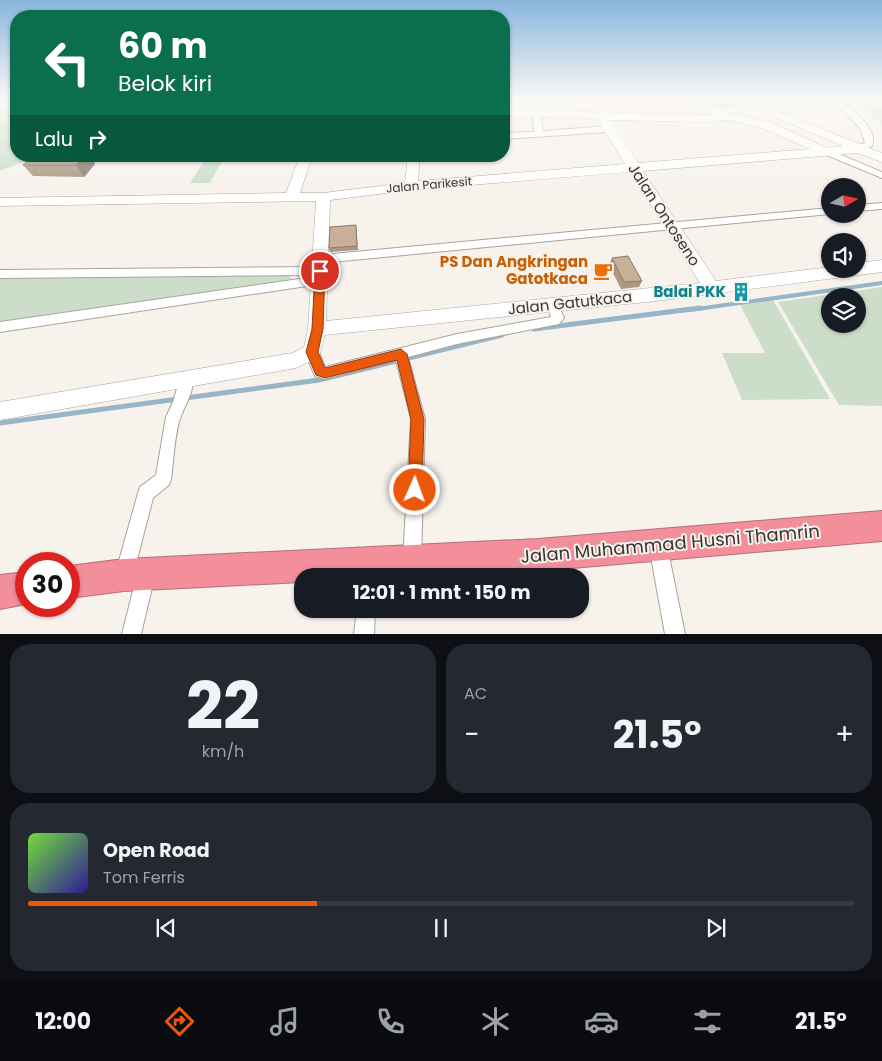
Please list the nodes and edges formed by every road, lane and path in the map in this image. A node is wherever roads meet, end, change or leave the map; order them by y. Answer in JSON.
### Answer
{"nodes":[{"id":1,"x":538,"y":131,"type":"edge"},
{"id":2,"x":586,"y":131,"type":"edge"},
{"id":3,"x":609,"y":131,"type":"edge"},
{"id":4,"x":779,"y":131,"type":"edge"},
{"id":5,"x":814,"y":131,"type":"edge"},
{"id":6,"x":865,"y":131,"type":"edge"},
{"id":7,"x":539,"y":134,"type":"junction"},
{"id":8,"x":510,"y":136,"type":"edge"},
{"id":9,"x":858,"y":149,"type":"junction"},
{"id":10,"x":827,"y":152,"type":"junction"},
{"id":11,"x":882,"y":158,"type":"edge"},
{"id":12,"x":304,"y":162,"type":"edge"},
{"id":13,"x":413,"y":162,"type":"edge"},
{"id":14,"x":633,"y":168,"type":"junction"},
{"id":15,"x":882,"y":175,"type":"edge"},
{"id":16,"x":411,"y":186,"type":"junction"},
{"id":17,"x":323,"y":197,"type":"junction"},
{"id":18,"x":291,"y":198,"type":"junction"},
{"id":19,"x":0,"y":202,"type":"edge"},
{"id":20,"x":882,"y":206,"type":"edge"},
{"id":21,"x":866,"y":207,"type":"edge"},
{"id":22,"x":821,"y":212,"type":"edge"},
{"id":23,"x":672,"y":227,"type":"junction"},
{"id":24,"x":882,"y":266,"type":"edge"},
{"id":25,"x":320,"y":270,"type":"junction"},
{"id":26,"x":0,"y":274,"type":"edge"},
{"id":27,"x":711,"y":287,"type":"junction"},
{"id":28,"x":553,"y":305,"type":"junction"},
{"id":29,"x":0,"y":327,"type":"edge"},
{"id":30,"x":318,"y":329,"type":"junction"},
{"id":31,"x":402,"y":358,"type":"junction"},
{"id":32,"x":309,"y":360,"type":"junction"},
{"id":33,"x":186,"y":379,"type":"junction"},
{"id":34,"x":0,"y":411,"type":"edge"},
{"id":35,"x":882,"y":526,"type":"edge"},
{"id":36,"x":658,"y":546,"type":"junction"},
{"id":37,"x":412,"y":561,"type":"junction"},
{"id":38,"x":379,"y":568,"type":"edge"},
{"id":39,"x":294,"y":572,"type":"edge"},
{"id":40,"x":135,"y":575,"type":"junction"},
{"id":41,"x":80,"y":581,"type":"edge"},
{"id":42,"x":15,"y":590,"type":"edge"},
{"id":43,"x":0,"y":592,"type":"edge"},
{"id":44,"x":365,"y":618,"type":"edge"},
{"id":45,"x":131,"y":634,"type":"edge"},
{"id":46,"x":364,"y":634,"type":"edge"},
{"id":47,"x":675,"y":634,"type":"edge"}],
"edges":[{"from":1,"to":7,"type":"street"},
{"from":2,"to":7,"type":"street"},
{"from":3,"to":14,"type":"street","name":"Jalan Ontoseno"},
{"from":4,"to":10,"type":"street"},
{"from":5,"to":9,"type":"street"},
{"from":6,"to":9,"type":"street"},
{"from":7,"to":8,"type":"street"},
{"from":9,"to":10,"type":"street","name":"Jalan Parikesit"},
{"from":9,"to":11,"type":"street"},
{"from":10,"to":14,"type":"street","name":"Jalan Parikesit"},
{"from":10,"to":15,"type":"street"},
{"from":12,"to":18,"type":"street"},
{"from":13,"to":16,"type":"street"},
{"from":14,"to":16,"type":"street","name":"Jalan Parikesit"},
{"from":14,"to":23,"type":"street","name":"Jalan Ontoseno"},
{"from":16,"to":17,"type":"street","name":"Jalan Parikesit"},
{"from":17,"to":18,"type":"street","name":"Jalan Parikesit"},
{"from":17,"to":25,"type":"street"},
{"from":18,"to":19,"type":"street","name":"Jalan Parikesit"},
{"from":20,"to":21,"type":"street"},
{"from":22,"to":23,"type":"street"},
{"from":23,"to":25,"type":"street"},
{"from":23,"to":27,"type":"street","name":"Jalan Ontoseno"},
{"from":24,"to":27,"type":"street","name":"Jalan Gatutkaca"},
{"from":25,"to":26,"type":"street"},
{"from":25,"to":29,"type":"street"},
{"from":25,"to":30,"type":"street"},
{"from":27,"to":28,"type":"street","name":"Jalan Gatutkaca"},
{"from":28,"to":30,"type":"street","name":"Jalan Gatutkaca"},
{"from":28,"to":31,"type":"street"},
{"from":30,"to":32,"type":"street"},
{"from":31,"to":32,"type":"street"},
{"from":31,"to":37,"type":"street"},
{"from":32,"to":33,"type":"street"},
{"from":33,"to":34,"type":"street"},
{"from":33,"to":40,"type":"street"},
{"from":35,"to":36,"type":"highway","name":"Jalan Muhammad Husni Thamrin"},
{"from":36,"to":37,"type":"highway","name":"Jalan Muhammad Husni Thamrin"},
{"from":36,"to":47,"type":"street"},
{"from":37,"to":38,"type":"highway","name":"Jalan Muhammad Husni Thamrin"},
{"from":39,"to":40,"type":"highway","name":"Jalan Muhammad Husni Thamrin"},
{"from":40,"to":41,"type":"highway","name":"Jalan Muhammad Husni Thamrin"},
{"from":40,"to":45,"type":"street"},
{"from":42,"to":43,"type":"highway"},
{"from":44,"to":46,"type":"street"}]}
